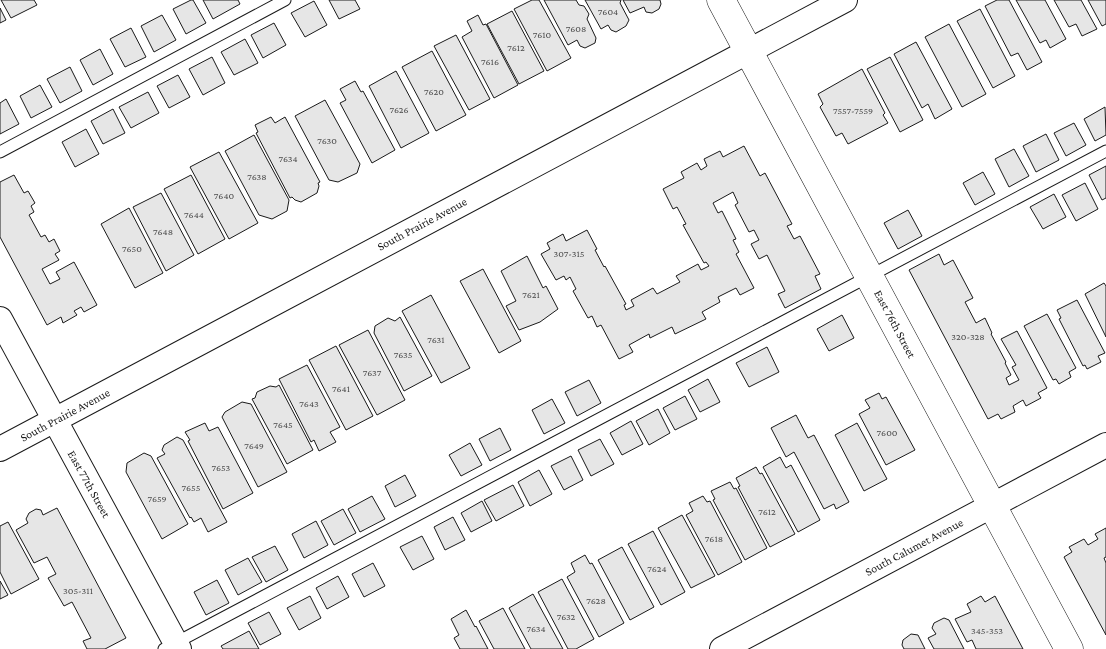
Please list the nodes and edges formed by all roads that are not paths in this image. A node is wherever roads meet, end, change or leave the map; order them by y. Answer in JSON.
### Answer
{"nodes":[{"id":1,"x":285,"y":0,"type":"edge"},
{"id":2,"x":721,"y":0,"type":"edge"},
{"id":3,"x":845,"y":0,"type":"edge"},
{"id":4,"x":748,"y":51,"type":"junction"},
{"id":5,"x":1106,"y":151,"type":"edge"},
{"id":6,"x":0,"y":152,"type":"edge"},
{"id":7,"x":869,"y":276,"type":"junction"},
{"id":8,"x":0,"y":319,"type":"edge"},
{"id":9,"x":55,"y":420,"type":"junction"},
{"id":10,"x":1106,"y":445,"type":"edge"},
{"id":11,"x":0,"y":449,"type":"edge"},
{"id":12,"x":992,"y":505,"type":"junction"},
{"id":13,"x":173,"y":647,"type":"edge"},
{"id":14,"x":722,"y":649,"type":"edge"},
{"id":15,"x":1069,"y":649,"type":"edge"}],
"edges":[{"from":1,"to":6,"type":"lane"},
{"from":2,"to":4,"type":"street","name":"East 76th Street"},
{"from":3,"to":4,"type":"street","name":"South Prairie Avenue"},
{"from":4,"to":7,"type":"street","name":"East 76th Street"},
{"from":4,"to":9,"type":"street","name":"South Prairie Avenue"},
{"from":5,"to":7,"type":"lane"},
{"from":7,"to":12,"type":"street","name":"East 76th Street"},
{"from":7,"to":13,"type":"lane"},
{"from":8,"to":9,"type":"street","name":"East 77th Street"},
{"from":9,"to":11,"type":"street","name":"South Prairie Avenue"},
{"from":9,"to":13,"type":"street","name":"East 77th Street"},
{"from":10,"to":12,"type":"street","name":"South Calumet Avenue"},
{"from":12,"to":14,"type":"street","name":"South Calumet Avenue"},
{"from":12,"to":15,"type":"street","name":"East 76th Street"}]}
